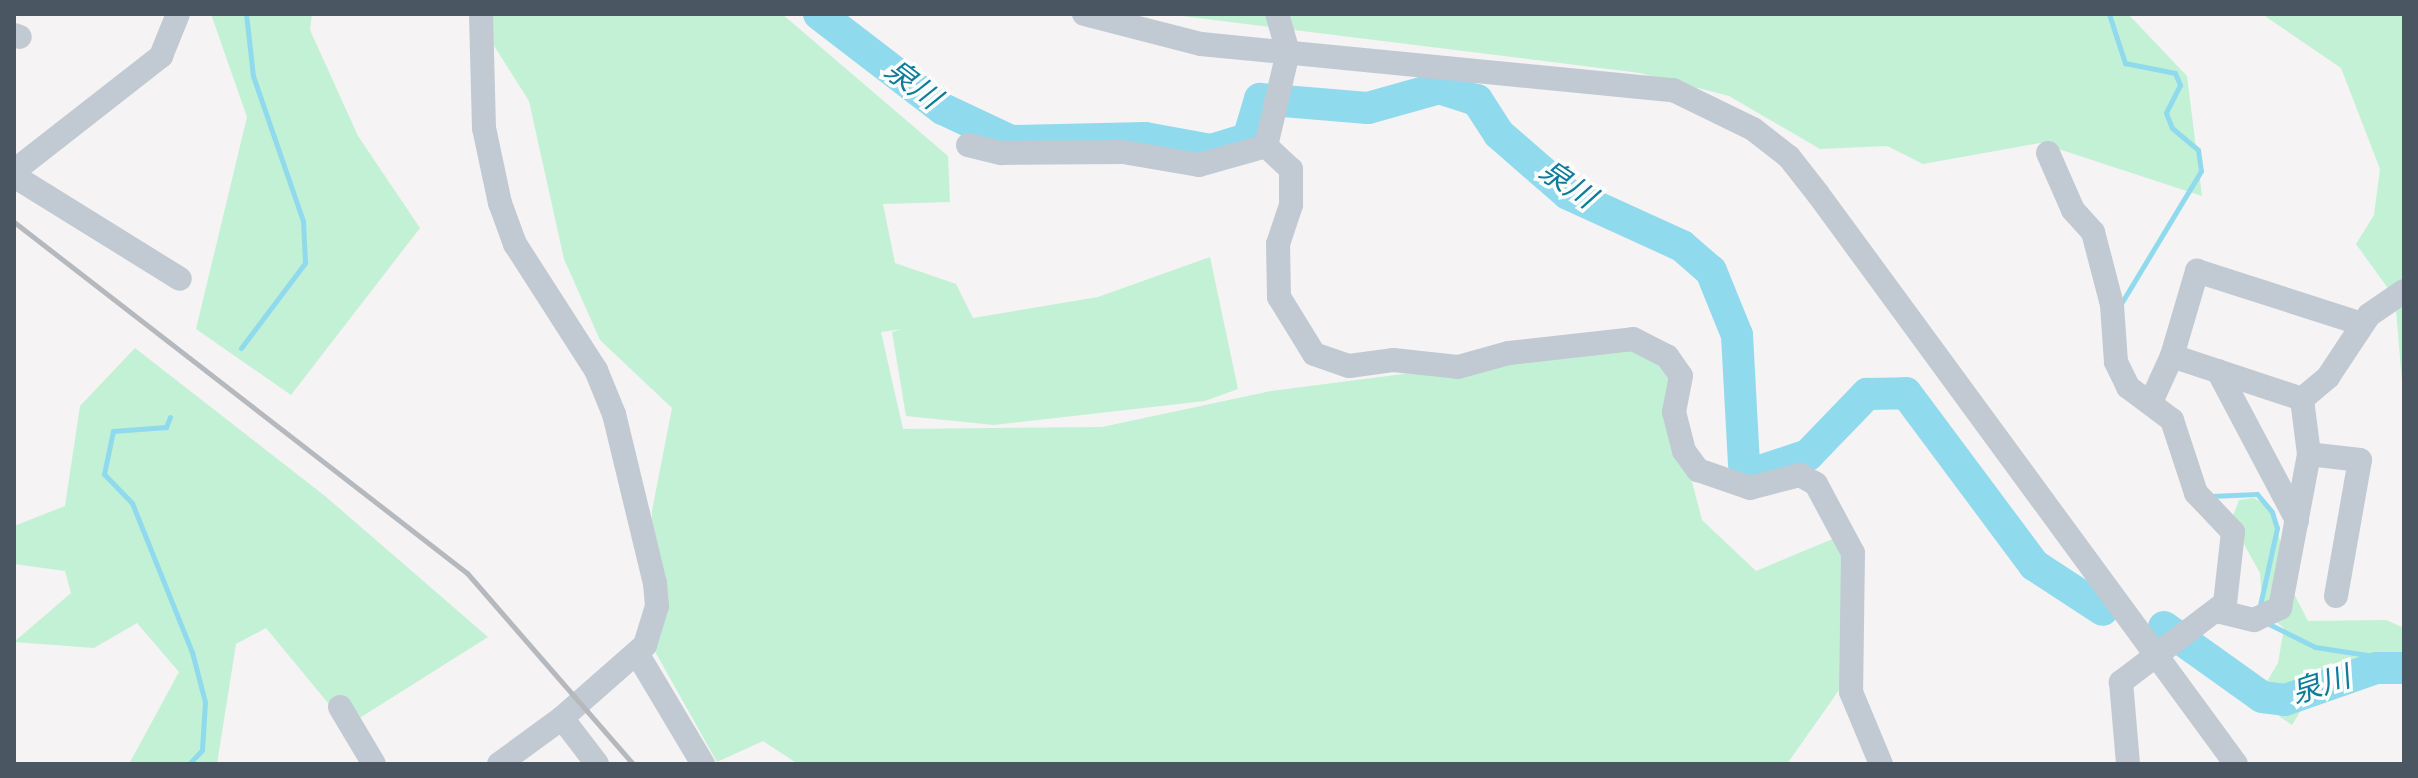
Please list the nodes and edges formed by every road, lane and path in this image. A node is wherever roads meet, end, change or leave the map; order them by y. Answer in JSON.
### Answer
{"nodes":[{"id":1,"x":178,"y":14,"type":"edge"},
{"id":2,"x":481,"y":14,"type":"edge"},
{"id":3,"x":1084,"y":14,"type":"edge"},
{"id":4,"x":1277,"y":14,"type":"edge"},
{"id":5,"x":1288,"y":52,"type":"junction"},
{"id":6,"x":968,"y":145,"type":"dead end"},
{"id":7,"x":1266,"y":146,"type":"junction"},
{"id":8,"x":2048,"y":153,"type":"dead end"},
{"id":9,"x":14,"y":174,"type":"edge"},
{"id":10,"x":180,"y":279,"type":"dead end"},
{"id":11,"x":2404,"y":291,"type":"edge"},
{"id":12,"x":2362,"y":324,"type":"junction"},
{"id":13,"x":2172,"y":356,"type":"junction"},
{"id":14,"x":2218,"y":371,"type":"junction"},
{"id":15,"x":2154,"y":397,"type":"junction"},
{"id":16,"x":2302,"y":399,"type":"junction"},
{"id":17,"x":2309,"y":454,"type":"junction"},
{"id":18,"x":2297,"y":520,"type":"junction"},
{"id":19,"x":2336,"y":596,"type":"dead end"},
{"id":20,"x":2217,"y":611,"type":"junction"},
{"id":21,"x":2162,"y":651,"type":"junction"},
{"id":22,"x":638,"y":655,"type":"junction"},
{"id":23,"x":340,"y":707,"type":"dead end"},
{"id":24,"x":562,"y":718,"type":"junction"},
{"id":25,"x":374,"y":764,"type":"edge"},
{"id":26,"x":499,"y":764,"type":"edge"},
{"id":27,"x":597,"y":764,"type":"edge"},
{"id":28,"x":703,"y":764,"type":"edge"},
{"id":29,"x":1881,"y":764,"type":"edge"},
{"id":30,"x":2128,"y":764,"type":"edge"},
{"id":31,"x":2236,"y":764,"type":"edge"}],
"edges":[{"from":1,"to":9,"type":"street"},
{"from":2,"to":22,"type":"street"},
{"from":3,"to":5,"type":"street"},
{"from":4,"to":5,"type":"street"},
{"from":5,"to":7,"type":"street"},
{"from":5,"to":21,"type":"street"},
{"from":6,"to":7,"type":"street"},
{"from":7,"to":29,"type":"street"},
{"from":8,"to":15,"type":"street"},
{"from":9,"to":10,"type":"street"},
{"from":11,"to":12,"type":"street"},
{"from":12,"to":13,"type":"street"},
{"from":12,"to":16,"type":"street"},
{"from":13,"to":14,"type":"street"},
{"from":13,"to":15,"type":"street"},
{"from":14,"to":16,"type":"street"},
{"from":14,"to":18,"type":"street"},
{"from":15,"to":20,"type":"street"},
{"from":16,"to":17,"type":"street"},
{"from":17,"to":18,"type":"street"},
{"from":17,"to":19,"type":"street"},
{"from":18,"to":20,"type":"street"},
{"from":20,"to":21,"type":"street"},
{"from":21,"to":30,"type":"street"},
{"from":21,"to":31,"type":"street"},
{"from":22,"to":24,"type":"street"},
{"from":22,"to":28,"type":"street"},
{"from":23,"to":25,"type":"street"},
{"from":24,"to":26,"type":"street"},
{"from":24,"to":27,"type":"street"}]}
